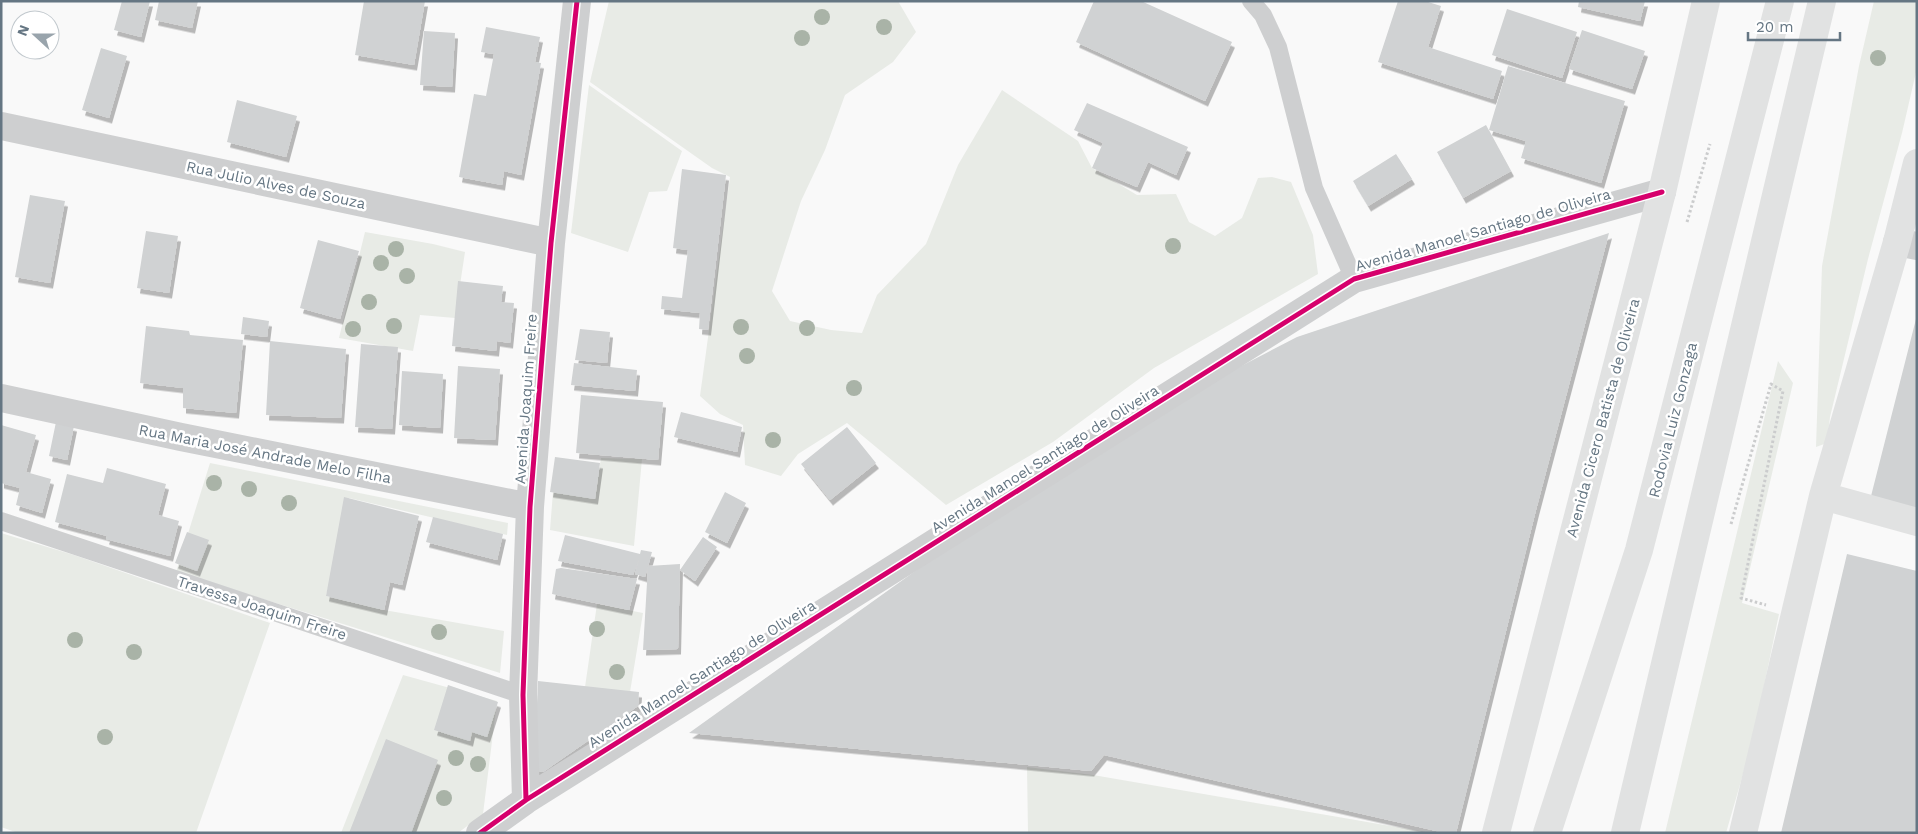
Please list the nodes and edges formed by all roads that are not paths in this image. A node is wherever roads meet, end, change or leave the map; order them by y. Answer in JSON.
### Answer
{"nodes":[{"id":1,"x":576,"y":1,"type":"edge"},
{"id":2,"x":1251,"y":1,"type":"edge"},
{"id":3,"x":1706,"y":1,"type":"edge"},
{"id":4,"x":1780,"y":1,"type":"edge"},
{"id":5,"x":1822,"y":1,"type":"edge"},
{"id":6,"x":1,"y":126,"type":"edge"},
{"id":7,"x":1917,"y":162,"type":"edge"},
{"id":8,"x":1662,"y":192,"type":"junction"},
{"id":9,"x":551,"y":243,"type":"junction"},
{"id":10,"x":1907,"y":244,"type":"edge"},
{"id":11,"x":1354,"y":279,"type":"junction"},
{"id":12,"x":1,"y":398,"type":"edge"},
{"id":13,"x":1823,"y":496,"type":"junction"},
{"id":14,"x":530,"y":507,"type":"junction"},
{"id":15,"x":1,"y":521,"type":"edge"},
{"id":16,"x":1917,"y":522,"type":"edge"},
{"id":17,"x":523,"y":695,"type":"junction"},
{"id":18,"x":526,"y":800,"type":"junction"},
{"id":19,"x":480,"y":833,"type":"edge"},
{"id":20,"x":1496,"y":833,"type":"edge"},
{"id":21,"x":1547,"y":833,"type":"edge"},
{"id":22,"x":1626,"y":833,"type":"edge"},
{"id":23,"x":1743,"y":833,"type":"edge"}],
"edges":[{"from":1,"to":9,"type":"street","name":"Avenida Joaquim Freire"},
{"from":2,"to":11,"type":"lane"},
{"from":3,"to":8,"type":"main road","name":"Avenida Cicero Batista de Oliveira"},
{"from":4,"to":21,"type":"main road","name":"Rodovia Luiz Gonzaga"},
{"from":5,"to":22,"type":"main road"},
{"from":6,"to":9,"type":"street","name":"Rua Julio Alves de Souza"},
{"from":7,"to":10,"type":"main road"},
{"from":8,"to":11,"type":"street","name":"Avenida Manoel Santiago de Oliveira"},
{"from":8,"to":20,"type":"main road","name":"Avenida Cicero Batista de Oliveira"},
{"from":9,"to":14,"type":"street","name":"Avenida Joaquim Freire"},
{"from":10,"to":13,"type":"main road"},
{"from":11,"to":18,"type":"street","name":"Avenida Manoel Santiago de Oliveira"},
{"from":12,"to":14,"type":"street","name":"Rua Maria José Andrade Melo Filha"},
{"from":13,"to":16,"type":"main road"},
{"from":13,"to":23,"type":"main road"},
{"from":14,"to":17,"type":"street","name":"Avenida Joaquim Freire"},
{"from":15,"to":17,"type":"lane","name":"Travessa Joaquim Freire"},
{"from":17,"to":18,"type":"street","name":"Avenida Joaquim Freire"},
{"from":18,"to":19,"type":"street","name":"Avenida Manoel Santiago de Oliveira"}]}
